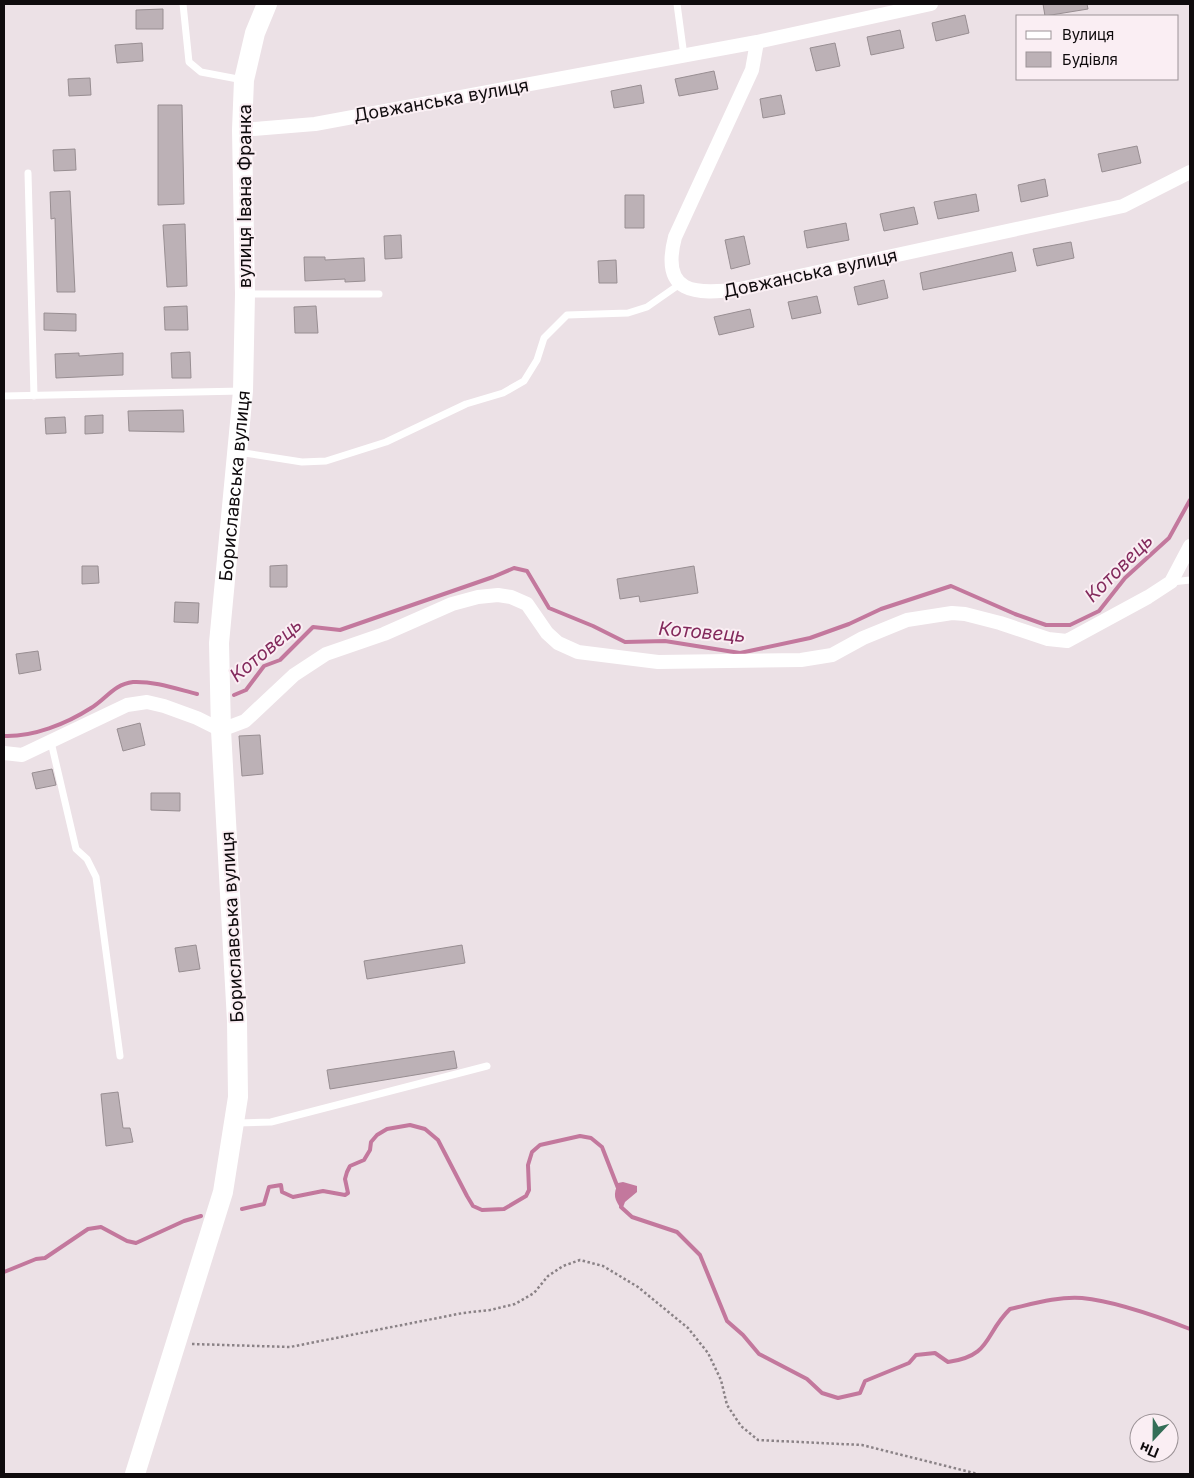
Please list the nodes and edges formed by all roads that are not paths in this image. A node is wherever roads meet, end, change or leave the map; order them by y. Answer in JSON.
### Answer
{"nodes":[{"id":1,"x":183,"y":4,"type":"edge"},
{"id":2,"x":267,"y":4,"type":"edge"},
{"id":3,"x":677,"y":4,"type":"edge"},
{"id":4,"x":931,"y":4,"type":"edge"},
{"id":5,"x":757,"y":42,"type":"junction"},
{"id":6,"x":684,"y":56,"type":"junction"},
{"id":7,"x":244,"y":80,"type":"junction"},
{"id":8,"x":242,"y":130,"type":"junction"},
{"id":9,"x":1190,"y":172,"type":"edge"},
{"id":10,"x":28,"y":174,"type":"dead end"},
{"id":11,"x":680,"y":284,"type":"junction"},
{"id":12,"x":245,"y":294,"type":"junction"},
{"id":13,"x":379,"y":294,"type":"dead end"},
{"id":14,"x":243,"y":392,"type":"junction"},
{"id":15,"x":4,"y":396,"type":"edge"},
{"id":16,"x":34,"y":396,"type":"junction"},
{"id":17,"x":237,"y":451,"type":"junction"},
{"id":18,"x":1190,"y":546,"type":"edge"},
{"id":19,"x":1190,"y":580,"type":"edge"},
{"id":20,"x":1171,"y":582,"type":"junction"},
{"id":21,"x":221,"y":730,"type":"junction"},
{"id":22,"x":52,"y":742,"type":"junction"},
{"id":23,"x":4,"y":753,"type":"edge"},
{"id":24,"x":120,"y":1056,"type":"dead end"},
{"id":25,"x":487,"y":1066,"type":"dead end"},
{"id":26,"x":234,"y":1123,"type":"junction"},
{"id":27,"x":135,"y":1474,"type":"edge"}],
"edges":[{"from":1,"to":7,"type":"lane"},
{"from":2,"to":7,"type":"main road","name":"вулиця Івана Франка"},
{"from":3,"to":6,"type":"lane"},
{"from":4,"to":5,"type":"street","name":"Довжанська вулиця"},
{"from":5,"to":6,"type":"street","name":"Довжанська вулиця"},
{"from":5,"to":11,"type":"street"},
{"from":6,"to":8,"type":"street","name":"Довжанська вулиця"},
{"from":7,"to":8,"type":"main road","name":"вулиця Івана Франка"},
{"from":8,"to":12,"type":"main road","name":"вулиця Івана Франка"},
{"from":9,"to":11,"type":"street","name":"Довжанська вулиця"},
{"from":10,"to":16,"type":"lane"},
{"from":11,"to":17,"type":"lane"},
{"from":12,"to":13,"type":"lane"},
{"from":12,"to":14,"type":"main road","name":"вулиця Івана Франка"},
{"from":14,"to":16,"type":"lane","name":"Бориславська вулиця"},
{"from":14,"to":17,"type":"main road","name":"Бориславська вулиця"},
{"from":15,"to":16,"type":"lane","name":"Бориславська вулиця"},
{"from":17,"to":21,"type":"main road","name":"Бориславська вулиця"},
{"from":18,"to":20,"type":"street"},
{"from":19,"to":20,"type":"lane"},
{"from":20,"to":21,"type":"street"},
{"from":21,"to":22,"type":"street"},
{"from":21,"to":26,"type":"main road","name":"Бориславська вулиця"},
{"from":22,"to":23,"type":"street"},
{"from":22,"to":24,"type":"lane"},
{"from":25,"to":26,"type":"lane"},
{"from":26,"to":27,"type":"main road","name":"Бориславська вулиця"}]}
